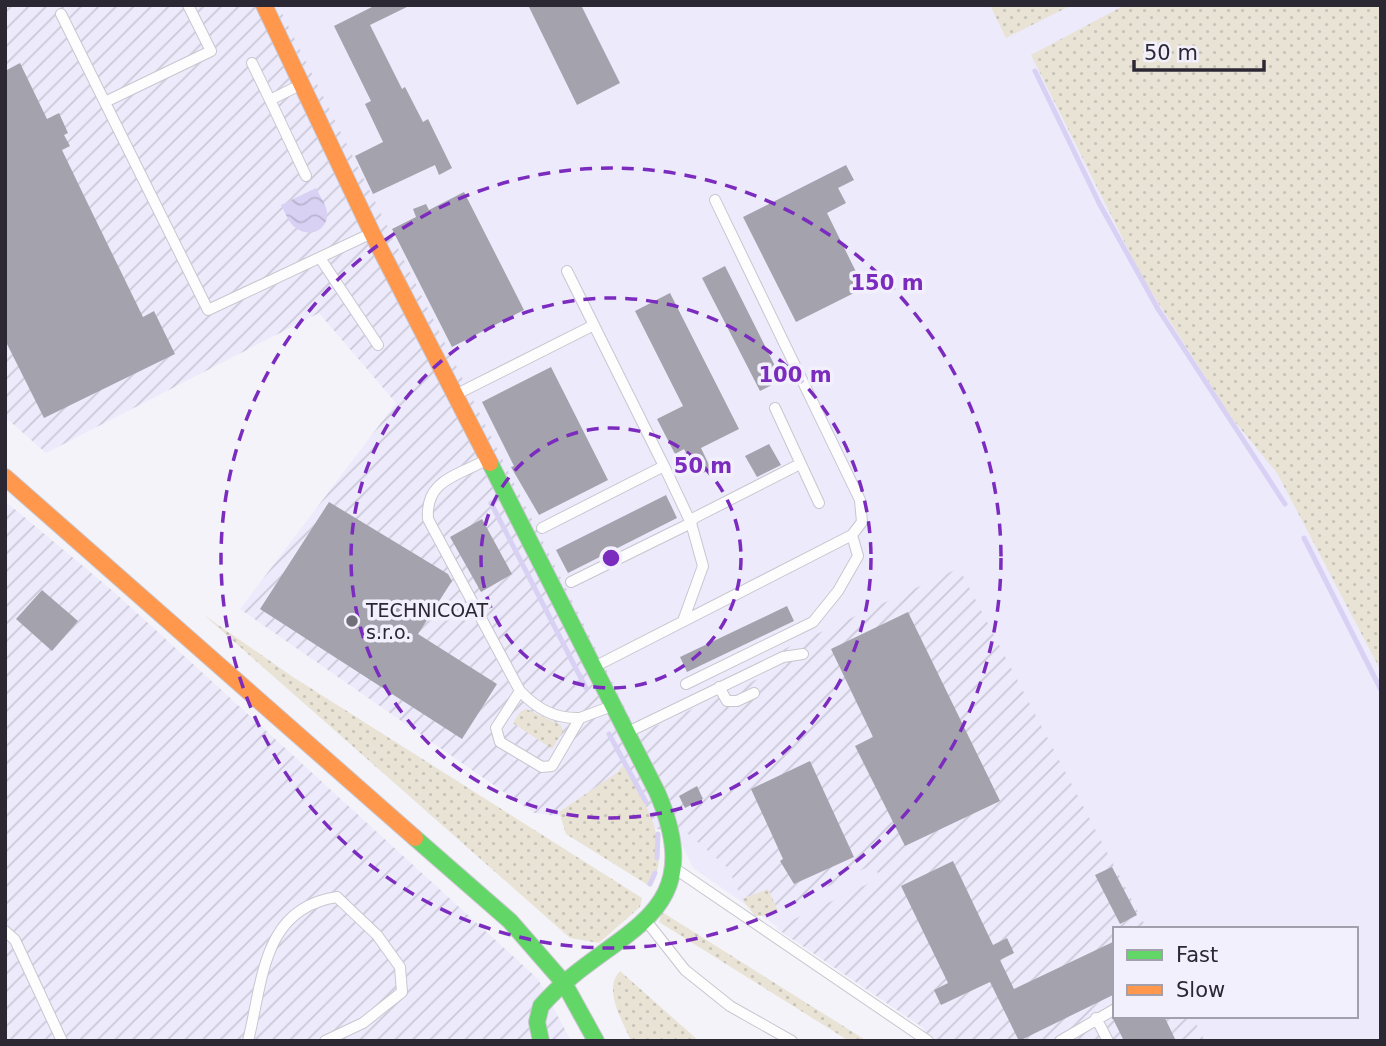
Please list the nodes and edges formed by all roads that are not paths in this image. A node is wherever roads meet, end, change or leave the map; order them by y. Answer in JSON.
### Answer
{"nodes":[{"id":1,"x":188,"y":5,"type":"edge"},
{"id":2,"x":264,"y":5,"type":"edge"},
{"id":3,"x":61,"y":14,"type":"dead end"},
{"id":4,"x":252,"y":63,"type":"dead end"},
{"id":5,"x":301,"y":85,"type":"junction"},
{"id":6,"x":270,"y":100,"type":"junction"},
{"id":7,"x":105,"y":102,"type":"junction"},
{"id":8,"x":306,"y":176,"type":"dead end"},
{"id":9,"x":715,"y":200,"type":"dead end"},
{"id":10,"x":372,"y":233,"type":"junction"},
{"id":11,"x":320,"y":258,"type":"junction"},
{"id":12,"x":567,"y":271,"type":"dead end"},
{"id":13,"x":594,"y":325,"type":"junction"},
{"id":14,"x":378,"y":345,"type":"dead end"},
{"id":15,"x":454,"y":396,"type":"junction"},
{"id":16,"x":775,"y":408,"type":"dead end"},
{"id":17,"x":487,"y":460,"type":"junction"},
{"id":18,"x":800,"y":464,"type":"junction"},
{"id":19,"x":664,"y":466,"type":"junction"},
{"id":20,"x":5,"y":477,"type":"edge"},
{"id":21,"x":819,"y":503,"type":"dead end"},
{"id":22,"x":691,"y":523,"type":"junction"},
{"id":23,"x":542,"y":528,"type":"dead end"},
{"id":24,"x":852,"y":535,"type":"junction"},
{"id":25,"x":571,"y":582,"type":"dead end"},
{"id":26,"x":683,"y":621,"type":"junction"},
{"id":27,"x":803,"y":654,"type":"dead end"},
{"id":28,"x":734,"y":661,"type":"junction"},
{"id":29,"x":592,"y":667,"type":"junction"},
{"id":30,"x":741,"y":677,"type":"junction"},
{"id":31,"x":686,"y":684,"type":"dead end"},
{"id":32,"x":719,"y":687,"type":"junction"},
{"id":33,"x":520,"y":691,"type":"junction"},
{"id":34,"x":754,"y":693,"type":"dead end"},
{"id":35,"x":612,"y":706,"type":"junction"},
{"id":36,"x":580,"y":718,"type":"junction"},
{"id":37,"x":627,"y":732,"type":"junction"},
{"id":38,"x":675,"y":868,"type":"junction"},
{"id":39,"x":645,"y":920,"type":"junction"},
{"id":40,"x":5,"y":931,"type":"edge"},
{"id":41,"x":564,"y":983,"type":"junction"},
{"id":42,"x":1113,"y":1010,"type":"edge"},
{"id":43,"x":1096,"y":1018,"type":"junction"},
{"id":44,"x":62,"y":1041,"type":"edge"},
{"id":45,"x":248,"y":1041,"type":"edge"},
{"id":46,"x":325,"y":1041,"type":"edge"},
{"id":47,"x":541,"y":1041,"type":"edge"},
{"id":48,"x":596,"y":1041,"type":"edge"},
{"id":49,"x":792,"y":1041,"type":"edge"},
{"id":50,"x":928,"y":1041,"type":"edge"},
{"id":51,"x":1060,"y":1041,"type":"edge"},
{"id":52,"x":1108,"y":1041,"type":"edge"}],
"edges":[{"from":1,"to":7,"type":"lane"},
{"from":2,"to":5,"type":"street"},
{"from":3,"to":7,"type":"lane"},
{"from":4,"to":6,"type":"lane"},
{"from":5,"to":6,"type":"lane"},
{"from":5,"to":10,"type":"street"},
{"from":6,"to":8,"type":"lane"},
{"from":7,"to":11,"type":"lane"},
{"from":9,"to":24,"type":"lane"},
{"from":10,"to":11,"type":"lane"},
{"from":10,"to":15,"type":"street"},
{"from":11,"to":14,"type":"lane"},
{"from":12,"to":13,"type":"lane"},
{"from":13,"to":15,"type":"lane"},
{"from":13,"to":19,"type":"lane"},
{"from":15,"to":17,"type":"street"},
{"from":16,"to":18,"type":"lane"},
{"from":17,"to":29,"type":"street"},
{"from":17,"to":33,"type":"lane"},
{"from":18,"to":21,"type":"lane"},
{"from":18,"to":22,"type":"lane"},
{"from":19,"to":22,"type":"lane"},
{"from":19,"to":23,"type":"lane"},
{"from":20,"to":41,"type":"street"},
{"from":22,"to":25,"type":"lane"},
{"from":22,"to":26,"type":"lane"},
{"from":24,"to":26,"type":"lane"},
{"from":24,"to":28,"type":"lane"},
{"from":26,"to":29,"type":"lane"},
{"from":27,"to":30,"type":"lane"},
{"from":28,"to":30,"type":"lane"},
{"from":28,"to":31,"type":"lane"},
{"from":29,"to":35,"type":"street"},
{"from":30,"to":32,"type":"lane"},
{"from":32,"to":34,"type":"lane"},
{"from":32,"to":37,"type":"lane"},
{"from":33,"to":36,"type":"lane"},
{"from":33,"to":36,"type":"lane"},
{"from":35,"to":36,"type":"lane"},
{"from":35,"to":37,"type":"street"},
{"from":37,"to":38,"type":"street"},
{"from":38,"to":39,"type":"street"},
{"from":38,"to":50,"type":"lane"},
{"from":39,"to":41,"type":"street"},
{"from":39,"to":49,"type":"lane"},
{"from":40,"to":44,"type":"lane"},
{"from":41,"to":47,"type":"street"},
{"from":41,"to":48,"type":"street"},
{"from":42,"to":43,"type":"lane"},
{"from":43,"to":51,"type":"lane"},
{"from":43,"to":52,"type":"lane"},
{"from":45,"to":46,"type":"lane"}]}
